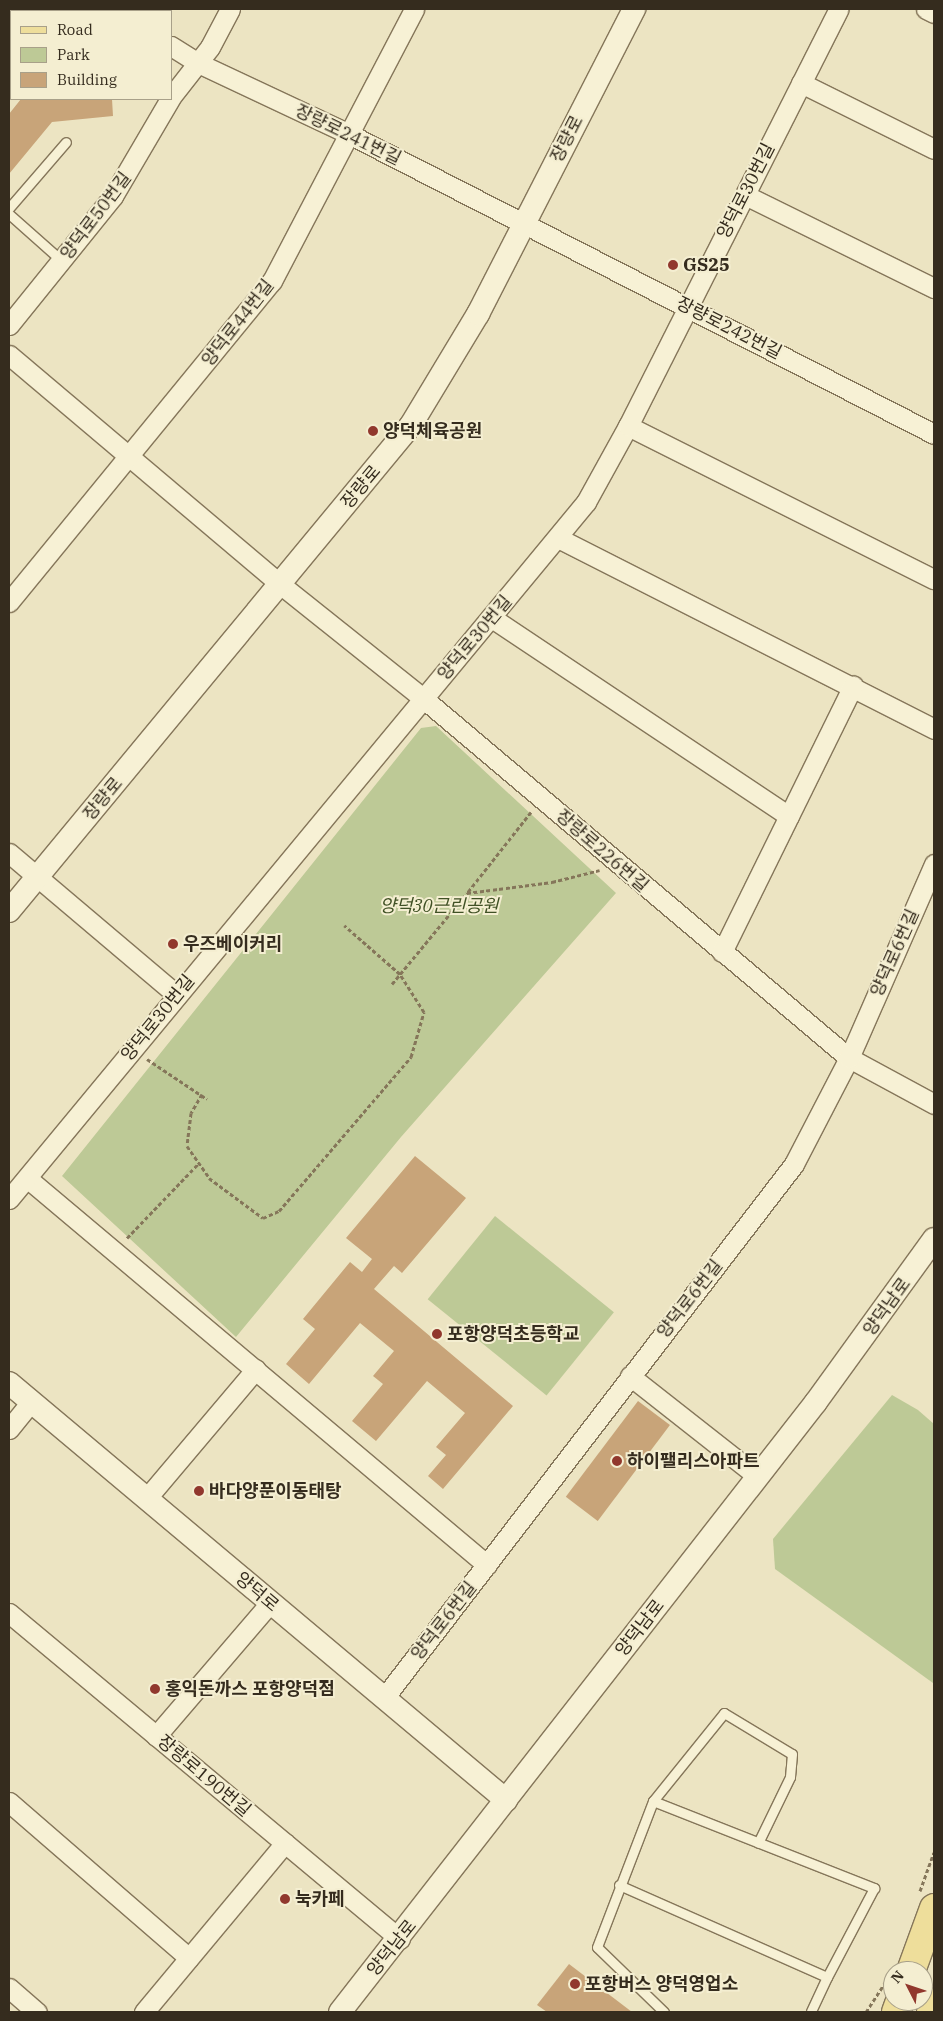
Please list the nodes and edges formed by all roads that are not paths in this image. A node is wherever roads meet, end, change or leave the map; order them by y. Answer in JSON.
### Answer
{"nodes":[{"id":1,"x":230,"y":9,"type":"edge"},
{"id":2,"x":414,"y":9,"type":"edge"},
{"id":3,"x":634,"y":9,"type":"edge"},
{"id":4,"x":839,"y":9,"type":"edge"},
{"id":5,"x":926,"y":9,"type":"edge"},
{"id":6,"x":934,"y":13,"type":"edge"},
{"id":7,"x":172,"y":47,"type":"edge"},
{"id":8,"x":198,"y":63,"type":"junction"},
{"id":9,"x":801,"y":83,"type":"junction"},
{"id":10,"x":172,"y":97,"type":"edge"},
{"id":11,"x":170,"y":100,"type":"edge"},
{"id":12,"x":351,"y":135,"type":"junction"},
{"id":13,"x":66,"y":142,"type":"dead end"},
{"id":14,"x":934,"y":149,"type":"edge"},
{"id":15,"x":745,"y":195,"type":"junction"},
{"id":16,"x":9,"y":208,"type":"edge"},
{"id":17,"x":9,"y":214,"type":"edge"},
{"id":18,"x":524,"y":223,"type":"junction"},
{"id":19,"x":63,"y":262,"type":"junction"},
{"id":20,"x":934,"y":288,"type":"edge"},
{"id":21,"x":687,"y":306,"type":"junction"},
{"id":22,"x":9,"y":325,"type":"edge"},
{"id":23,"x":9,"y":355,"type":"edge"},
{"id":24,"x":628,"y":426,"type":"junction"},
{"id":25,"x":934,"y":434,"type":"edge"},
{"id":26,"x":128,"y":458,"type":"junction"},
{"id":27,"x":558,"y":538,"type":"junction"},
{"id":28,"x":934,"y":579,"type":"edge"},
{"id":29,"x":280,"y":584,"type":"junction"},
{"id":30,"x":9,"y":602,"type":"edge"},
{"id":31,"x":492,"y":618,"type":"junction"},
{"id":32,"x":853,"y":686,"type":"junction"},
{"id":33,"x":424,"y":699,"type":"junction"},
{"id":34,"x":934,"y":729,"type":"edge"},
{"id":35,"x":789,"y":816,"type":"junction"},
{"id":36,"x":9,"y":853,"type":"edge"},
{"id":37,"x":934,"y":864,"type":"edge"},
{"id":38,"x":38,"y":876,"type":"junction"},
{"id":39,"x":9,"y":911,"type":"edge"},
{"id":40,"x":722,"y":952,"type":"junction"},
{"id":41,"x":177,"y":995,"type":"junction"},
{"id":42,"x":850,"y":1058,"type":"junction"},
{"id":43,"x":934,"y":1104,"type":"edge"},
{"id":44,"x":26,"y":1178,"type":"junction"},
{"id":45,"x":9,"y":1199,"type":"edge"},
{"id":46,"x":934,"y":1239,"type":"edge"},
{"id":47,"x":256,"y":1370,"type":"junction"},
{"id":48,"x":630,"y":1376,"type":"junction"},
{"id":49,"x":9,"y":1383,"type":"edge"},
{"id":50,"x":31,"y":1402,"type":"junction"},
{"id":51,"x":9,"y":1429,"type":"edge"},
{"id":52,"x":758,"y":1476,"type":"junction"},
{"id":53,"x":146,"y":1499,"type":"junction"},
{"id":54,"x":487,"y":1565,"type":"junction"},
{"id":55,"x":270,"y":1602,"type":"junction"},
{"id":56,"x":9,"y":1613,"type":"edge"},
{"id":57,"x":384,"y":1698,"type":"junction"},
{"id":58,"x":156,"y":1736,"type":"junction"},
{"id":59,"x":506,"y":1800,"type":"junction"},
{"id":60,"x":653,"y":1801,"type":"junction"},
{"id":61,"x":9,"y":1802,"type":"edge"},
{"id":62,"x":284,"y":1843,"type":"junction"},
{"id":63,"x":758,"y":1843,"type":"junction"},
{"id":64,"x":619,"y":1885,"type":"junction"},
{"id":65,"x":934,"y":1908,"type":"edge"},
{"id":66,"x":400,"y":1939,"type":"junction"},
{"id":67,"x":188,"y":1958,"type":"junction"},
{"id":68,"x":915,"y":1961,"type":"edge"},
{"id":69,"x":827,"y":1977,"type":"junction"},
{"id":70,"x":9,"y":1988,"type":"edge"},
{"id":71,"x":934,"y":2002,"type":"edge"},
{"id":72,"x":37,"y":2012,"type":"edge"},
{"id":73,"x":144,"y":2012,"type":"edge"},
{"id":74,"x":340,"y":2012,"type":"edge"},
{"id":75,"x":664,"y":2012,"type":"edge"},
{"id":76,"x":811,"y":2012,"type":"edge"},
{"id":77,"x":931,"y":2012,"type":"edge"}],
"edges":[{"from":1,"to":8,"type":"street","name":"양덕로50번길"},
{"from":2,"to":12,"type":"street","name":"양덕로44번길"},
{"from":3,"to":18,"type":"street","name":"장량로"},
{"from":4,"to":9,"type":"street","name":"양덕로30번길"},
{"from":5,"to":6,"type":"street"},
{"from":7,"to":8,"type":"street","name":"장량로241번길"},
{"from":8,"to":10,"type":"street","name":"양덕로50번길"},
{"from":8,"to":12,"type":"street","name":"장량로241번길"},
{"from":9,"to":14,"type":"street"},
{"from":9,"to":15,"type":"street","name":"양덕로30번길"},
{"from":11,"to":19,"type":"street","name":"양덕로50번길"},
{"from":12,"to":18,"type":"street","name":"장량로241번길"},
{"from":12,"to":26,"type":"street","name":"양덕로44번길"},
{"from":13,"to":16,"type":"lane"},
{"from":15,"to":20,"type":"street"},
{"from":15,"to":21,"type":"street","name":"양덕로30번길"},
{"from":17,"to":19,"type":"lane"},
{"from":18,"to":21,"type":"street","name":"장량로242번길"},
{"from":18,"to":29,"type":"street","name":"장량로"},
{"from":19,"to":22,"type":"street","name":"양덕로50번길"},
{"from":21,"to":24,"type":"street","name":"양덕로30번길"},
{"from":21,"to":25,"type":"street","name":"장량로242번길"},
{"from":23,"to":26,"type":"street","name":"장량로226번길"},
{"from":24,"to":27,"type":"street","name":"양덕로30번길"},
{"from":24,"to":28,"type":"street"},
{"from":26,"to":29,"type":"street","name":"장량로226번길"},
{"from":26,"to":30,"type":"street","name":"양덕로44번길"},
{"from":27,"to":31,"type":"street","name":"양덕로30번길"},
{"from":27,"to":32,"type":"street"},
{"from":29,"to":33,"type":"street","name":"장량로226번길"},
{"from":29,"to":38,"type":"street","name":"장량로"},
{"from":31,"to":33,"type":"street","name":"양덕로30번길"},
{"from":31,"to":35,"type":"street"},
{"from":32,"to":34,"type":"street"},
{"from":32,"to":35,"type":"street"},
{"from":33,"to":40,"type":"street","name":"장량로226번길"},
{"from":33,"to":41,"type":"street","name":"양덕로30번길"},
{"from":35,"to":40,"type":"street"},
{"from":36,"to":38,"type":"street"},
{"from":37,"to":42,"type":"street","name":"양덕로6번길"},
{"from":38,"to":39,"type":"street","name":"장량로"},
{"from":38,"to":41,"type":"street"},
{"from":40,"to":42,"type":"street","name":"장량로226번길"},
{"from":41,"to":44,"type":"street","name":"양덕로30번길"},
{"from":42,"to":43,"type":"street","name":"장량로226번길"},
{"from":42,"to":48,"type":"street","name":"양덕로6번길"},
{"from":44,"to":45,"type":"street","name":"양덕로30번길"},
{"from":44,"to":47,"type":"street"},
{"from":46,"to":52,"type":"street","name":"양덕남로"},
{"from":47,"to":53,"type":"street"},
{"from":47,"to":54,"type":"street"},
{"from":48,"to":52,"type":"street"},
{"from":48,"to":54,"type":"street","name":"양덕로6번길"},
{"from":49,"to":50,"type":"street","name":"양덕로"},
{"from":50,"to":51,"type":"street"},
{"from":50,"to":53,"type":"street","name":"양덕로"},
{"from":52,"to":59,"type":"street","name":"양덕남로"},
{"from":53,"to":55,"type":"street","name":"양덕로"},
{"from":54,"to":57,"type":"street","name":"양덕로6번길"},
{"from":55,"to":57,"type":"street","name":"양덕로"},
{"from":55,"to":58,"type":"street"},
{"from":56,"to":58,"type":"street","name":"장량로190번길"},
{"from":57,"to":59,"type":"street","name":"양덕로"},
{"from":58,"to":62,"type":"street","name":"장량로190번길"},
{"from":59,"to":66,"type":"street","name":"양덕남로"},
{"from":60,"to":63,"type":"lane"},
{"from":60,"to":63,"type":"lane"},
{"from":60,"to":64,"type":"lane"},
{"from":61,"to":67,"type":"street"},
{"from":62,"to":66,"type":"street","name":"장량로190번길"},
{"from":62,"to":67,"type":"street"},
{"from":63,"to":69,"type":"lane"},
{"from":64,"to":69,"type":"lane"},
{"from":64,"to":75,"type":"lane"},
{"from":65,"to":68,"type":"main road"},
{"from":66,"to":74,"type":"street","name":"양덕남로"},
{"from":67,"to":73,"type":"street"},
{"from":69,"to":76,"type":"lane"},
{"from":70,"to":72,"type":"street"},
{"from":71,"to":77,"type":"main road"}]}
